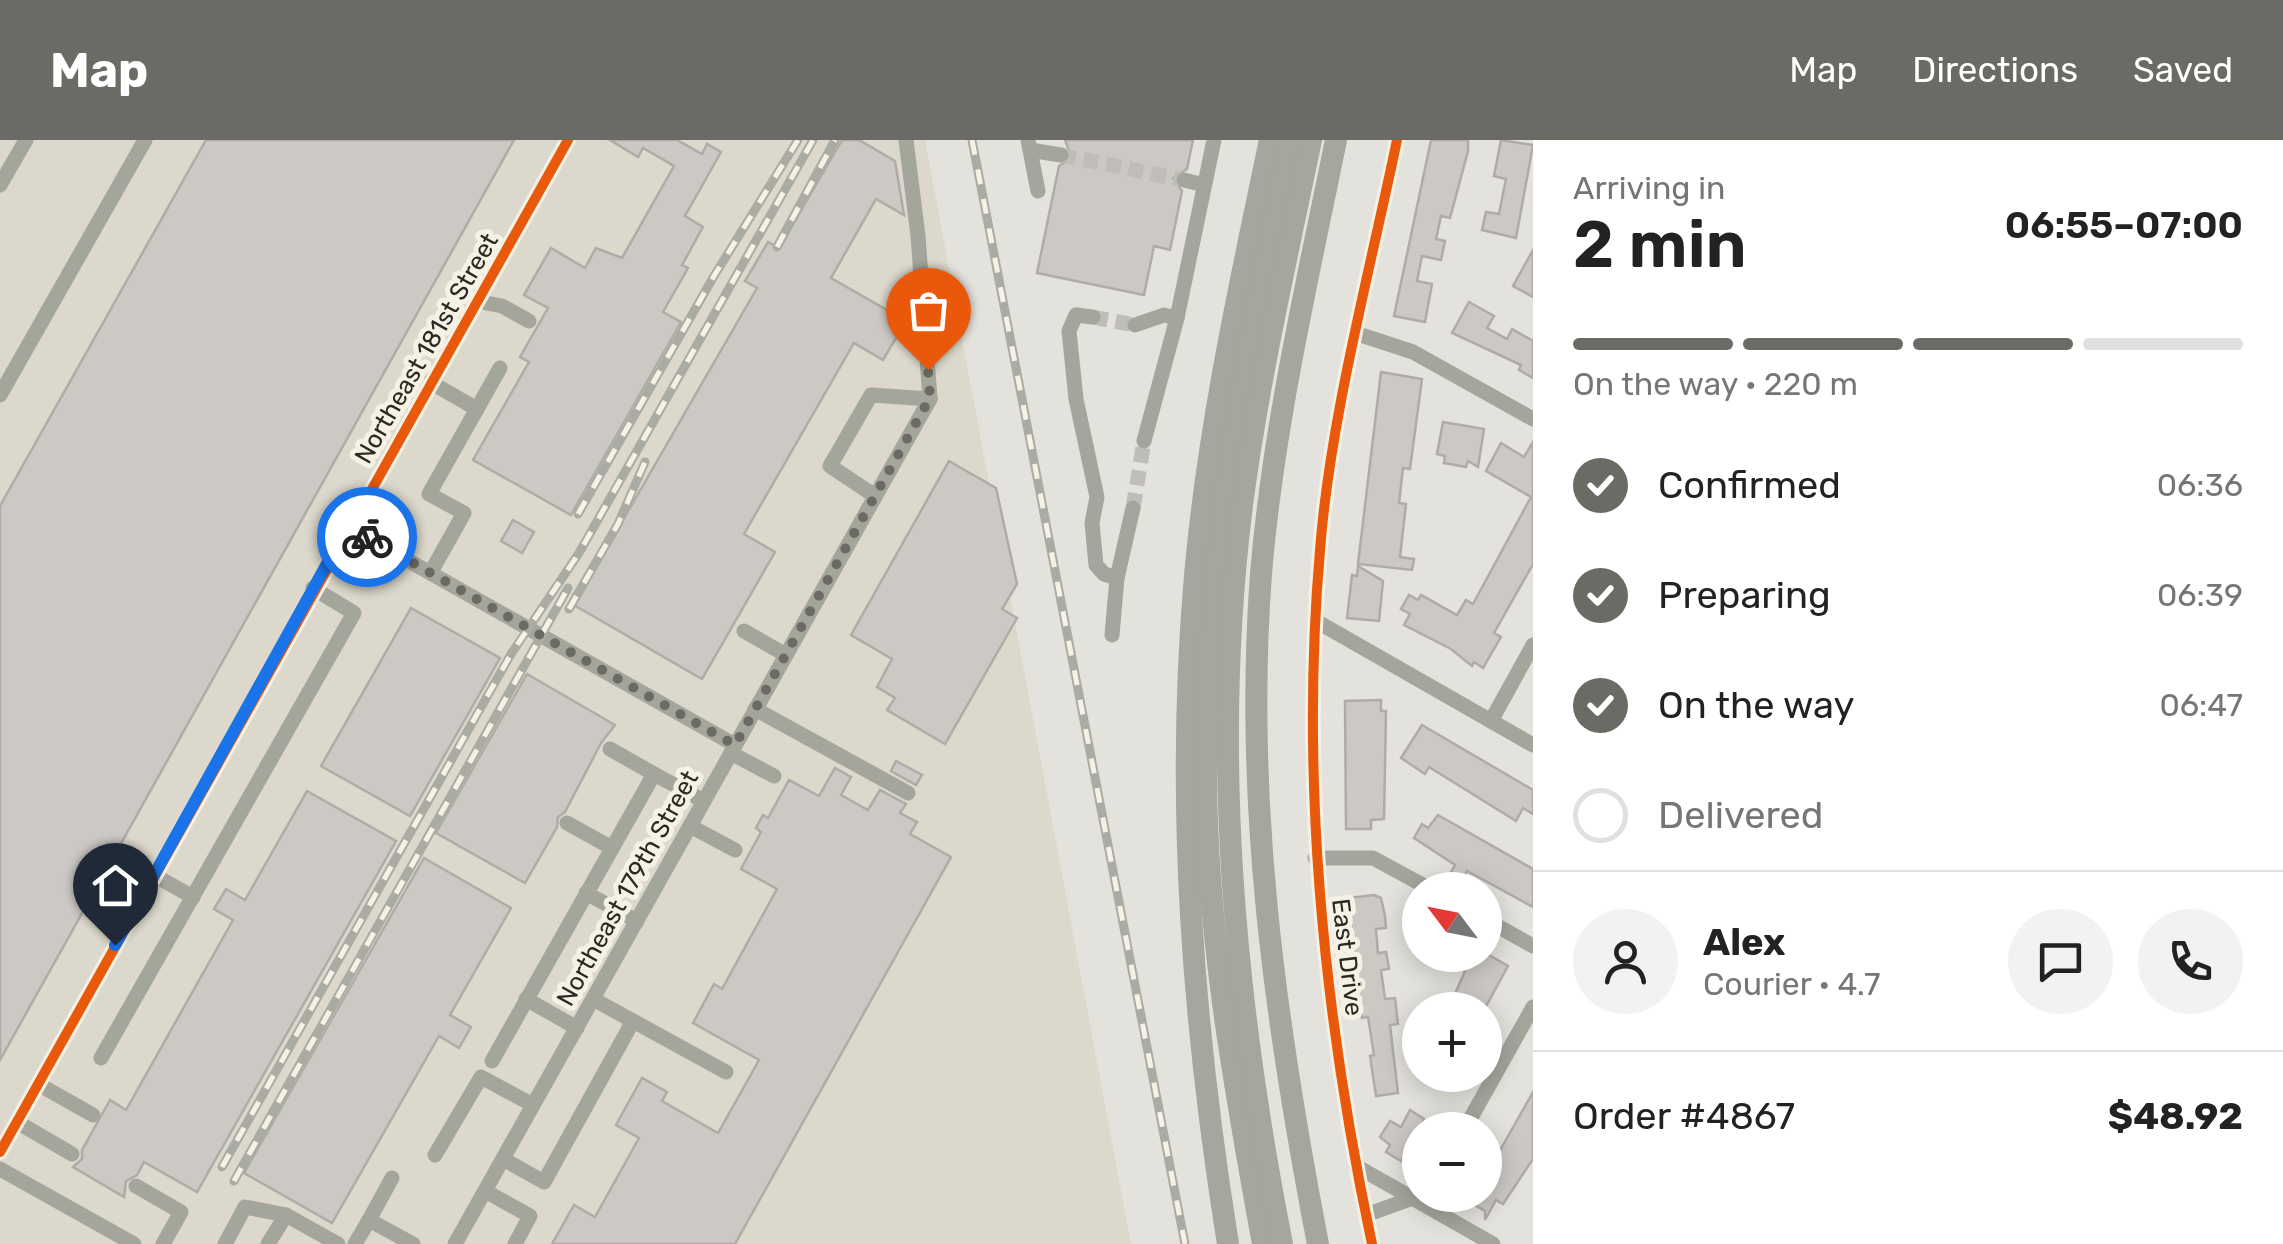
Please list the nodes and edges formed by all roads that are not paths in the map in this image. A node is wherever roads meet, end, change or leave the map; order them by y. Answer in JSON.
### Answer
{"nodes":[{"id":1,"x":26,"y":140,"type":"edge"},
{"id":2,"x":144,"y":140,"type":"edge"},
{"id":3,"x":568,"y":140,"type":"edge"},
{"id":4,"x":906,"y":140,"type":"edge"},
{"id":5,"x":1214,"y":140,"type":"edge"},
{"id":6,"x":1270,"y":140,"type":"edge"},
{"id":7,"x":1290,"y":140,"type":"edge"},
{"id":8,"x":1311,"y":140,"type":"edge"},
{"id":9,"x":1336,"y":140,"type":"edge"},
{"id":10,"x":1397,"y":140,"type":"edge"},
{"id":11,"x":1029,"y":145,"type":"edge"},
{"id":12,"x":1062,"y":155,"type":"tunnel mouth"},
{"id":13,"x":1184,"y":180,"type":"tunnel mouth"},
{"id":14,"x":0,"y":185,"type":"edge"},
{"id":15,"x":1204,"y":185,"type":"junction"},
{"id":16,"x":1038,"y":191,"type":"dead end"},
{"id":17,"x":476,"y":302,"type":"junction"},
{"id":18,"x":1092,"y":317,"type":"dead end"},
{"id":19,"x":1177,"y":318,"type":"junction"},
{"id":20,"x":529,"y":322,"type":"dead end"},
{"id":21,"x":1135,"y":325,"type":"tunnel mouth"},
{"id":22,"x":1358,"y":334,"type":"junction"},
{"id":23,"x":500,"y":368,"type":"dead end"},
{"id":24,"x":430,"y":382,"type":"junction"},
{"id":25,"x":0,"y":395,"type":"edge"},
{"id":26,"x":930,"y":398,"type":"junction"},
{"id":27,"x":477,"y":409,"type":"junction"},
{"id":28,"x":1533,"y":419,"type":"edge"},
{"id":29,"x":1144,"y":442,"type":"tunnel mouth"},
{"id":30,"x":875,"y":496,"type":"junction"},
{"id":31,"x":1132,"y":508,"type":"tunnel mouth"},
{"id":32,"x":348,"y":526,"type":"junction"},
{"id":33,"x":431,"y":572,"type":"junction"},
{"id":34,"x":1117,"y":578,"type":"junction"},
{"id":35,"x":313,"y":588,"type":"junction"},
{"id":36,"x":1316,"y":621,"type":"junction"},
{"id":37,"x":744,"y":630,"type":"dead end"},
{"id":38,"x":1112,"y":636,"type":"dead end"},
{"id":39,"x":1533,"y":645,"type":"edge"},
{"id":40,"x":786,"y":655,"type":"junction"},
{"id":41,"x":755,"y":709,"type":"junction"},
{"id":42,"x":1492,"y":721,"type":"junction"},
{"id":43,"x":1533,"y":745,"type":"edge"},
{"id":44,"x":610,"y":749,"type":"dead end"},
{"id":45,"x":733,"y":749,"type":"junction"},
{"id":46,"x":654,"y":774,"type":"junction"},
{"id":47,"x":774,"y":776,"type":"dead end"},
{"id":48,"x":908,"y":792,"type":"dead end"},
{"id":49,"x":704,"y":801,"type":"junction"},
{"id":50,"x":568,"y":823,"type":"dead end"},
{"id":51,"x":690,"y":826,"type":"junction"},
{"id":52,"x":612,"y":848,"type":"junction"},
{"id":53,"x":735,"y":850,"type":"dead end"},
{"id":54,"x":1315,"y":858,"type":"junction"},
{"id":55,"x":1402,"y":874,"type":"edge"},
{"id":56,"x":154,"y":875,"type":"junction"},
{"id":57,"x":586,"y":893,"type":"junction"},
{"id":58,"x":193,"y":897,"type":"junction"},
{"id":59,"x":637,"y":920,"type":"junction"},
{"id":60,"x":1502,"y":929,"type":"edge"},
{"id":61,"x":1533,"y":946,"type":"edge"},
{"id":62,"x":526,"y":999,"type":"junction"},
{"id":63,"x":592,"y":999,"type":"junction"},
{"id":64,"x":1533,"y":1007,"type":"edge"},
{"id":65,"x":633,"y":1022,"type":"junction"},
{"id":66,"x":577,"y":1028,"type":"junction"},
{"id":67,"x":101,"y":1058,"type":"dead end"},
{"id":68,"x":492,"y":1061,"type":"dead end"},
{"id":69,"x":726,"y":1072,"type":"dead end"},
{"id":70,"x":38,"y":1084,"type":"junction"},
{"id":71,"x":533,"y":1105,"type":"junction"},
{"id":72,"x":1474,"y":1112,"type":"edge"},
{"id":73,"x":93,"y":1115,"type":"dead end"},
{"id":74,"x":16,"y":1122,"type":"junction"},
{"id":75,"x":0,"y":1152,"type":"edge"},
{"id":76,"x":72,"y":1154,"type":"dead end"},
{"id":77,"x":435,"y":1154,"type":"dead end"},
{"id":78,"x":503,"y":1159,"type":"junction"},
{"id":79,"x":1356,"y":1166,"type":"junction"},
{"id":80,"x":0,"y":1170,"type":"edge"},
{"id":81,"x":392,"y":1178,"type":"dead end"},
{"id":82,"x":136,"y":1186,"type":"dead end"},
{"id":83,"x":1402,"y":1189,"type":"edge"},
{"id":84,"x":485,"y":1192,"type":"junction"},
{"id":85,"x":1402,"y":1205,"type":"edge"},
{"id":86,"x":1442,"y":1212,"type":"edge"},
{"id":87,"x":286,"y":1215,"type":"junction"},
{"id":88,"x":1366,"y":1215,"type":"junction"},
{"id":89,"x":368,"y":1220,"type":"junction"},
{"id":90,"x":106,"y":1237,"type":"edge"},
{"id":91,"x":314,"y":1238,"type":"edge"},
{"id":92,"x":134,"y":1244,"type":"edge"},
{"id":93,"x":164,"y":1244,"type":"edge"},
{"id":94,"x":224,"y":1244,"type":"edge"},
{"id":95,"x":268,"y":1244,"type":"edge"},
{"id":96,"x":338,"y":1244,"type":"edge"},
{"id":97,"x":355,"y":1244,"type":"edge"},
{"id":98,"x":413,"y":1244,"type":"edge"},
{"id":99,"x":456,"y":1244,"type":"edge"},
{"id":100,"x":514,"y":1244,"type":"edge"},
{"id":101,"x":1228,"y":1244,"type":"edge"},
{"id":102,"x":1263,"y":1244,"type":"edge"},
{"id":103,"x":1282,"y":1244,"type":"edge"},
{"id":104,"x":1318,"y":1244,"type":"edge"},
{"id":105,"x":1372,"y":1244,"type":"edge"},
{"id":106,"x":1493,"y":1244,"type":"edge"}],
"edges":[{"from":1,"to":14,"type":"street"},
{"from":2,"to":25,"type":"street"},
{"from":3,"to":17,"type":"street","name":"Northeast 181st Street"},
{"from":4,"to":26,"type":"street"},
{"from":5,"to":15,"type":"street"},
{"from":6,"to":101,"type":"highway"},
{"from":7,"to":102,"type":"highway"},
{"from":8,"to":103,"type":"highway"},
{"from":9,"to":104,"type":"highway"},
{"from":10,"to":22,"type":"street","name":"East Drive"},
{"from":11,"to":12,"type":"street"},
{"from":11,"to":16,"type":"street"},
{"from":13,"to":15,"type":"street"},
{"from":15,"to":19,"type":"street"},
{"from":17,"to":20,"type":"street"},
{"from":17,"to":24,"type":"street","name":"Northeast 181st Street"},
{"from":18,"to":34,"type":"street"},
{"from":19,"to":21,"type":"street"},
{"from":19,"to":29,"type":"street"},
{"from":22,"to":28,"type":"street"},
{"from":22,"to":36,"type":"street","name":"East Drive"},
{"from":23,"to":27,"type":"street"},
{"from":24,"to":27,"type":"street"},
{"from":24,"to":32,"type":"street","name":"Northeast 181st Street"},
{"from":26,"to":30,"type":"street","name":"Northeast 179th Street"},
{"from":26,"to":30,"type":"street"},
{"from":27,"to":33,"type":"street"},
{"from":30,"to":40,"type":"street","name":"Northeast 179th Street"},
{"from":31,"to":34,"type":"street"},
{"from":32,"to":33,"type":"street"},
{"from":32,"to":35,"type":"street","name":"Northeast 181st Street"},
{"from":33,"to":45,"type":"street"},
{"from":34,"to":38,"type":"street"},
{"from":35,"to":56,"type":"street","name":"Northeast 181st Street"},
{"from":35,"to":58,"type":"street"},
{"from":36,"to":42,"type":"street"},
{"from":36,"to":54,"type":"street","name":"East Drive"},
{"from":37,"to":40,"type":"street"},
{"from":39,"to":42,"type":"street"},
{"from":40,"to":41,"type":"street","name":"Northeast 179th Street"},
{"from":41,"to":45,"type":"street","name":"Northeast 179th Street"},
{"from":41,"to":48,"type":"street"},
{"from":42,"to":43,"type":"street"},
{"from":44,"to":46,"type":"street"},
{"from":45,"to":47,"type":"street"},
{"from":45,"to":49,"type":"street","name":"Northeast 179th Street"},
{"from":46,"to":49,"type":"street"},
{"from":46,"to":52,"type":"street"},
{"from":49,"to":51,"type":"street","name":"Northeast 179th Street"},
{"from":50,"to":52,"type":"street"},
{"from":51,"to":53,"type":"street"},
{"from":51,"to":59,"type":"street","name":"Northeast 179th Street"},
{"from":52,"to":57,"type":"street"},
{"from":54,"to":55,"type":"street"},
{"from":54,"to":79,"type":"street","name":"East Drive"},
{"from":56,"to":58,"type":"street"},
{"from":56,"to":70,"type":"street","name":"Northeast 181st Street"},
{"from":57,"to":59,"type":"street"},
{"from":57,"to":62,"type":"street"},
{"from":58,"to":67,"type":"street"},
{"from":59,"to":63,"type":"street","name":"Northeast 179th Street"},
{"from":60,"to":61,"type":"street"},
{"from":62,"to":66,"type":"street"},
{"from":62,"to":68,"type":"street"},
{"from":63,"to":65,"type":"street"},
{"from":63,"to":66,"type":"street","name":"Northeast 179th Street"},
{"from":64,"to":72,"type":"street"},
{"from":65,"to":69,"type":"street"},
{"from":65,"to":78,"type":"street"},
{"from":66,"to":71,"type":"street","name":"Northeast 179th Street"},
{"from":70,"to":73,"type":"street"},
{"from":70,"to":74,"type":"street","name":"Northeast 181st Street"},
{"from":71,"to":77,"type":"street"},
{"from":71,"to":78,"type":"street","name":"Northeast 179th Street"},
{"from":74,"to":75,"type":"street","name":"Northeast 181st Street"},
{"from":74,"to":76,"type":"street"},
{"from":78,"to":84,"type":"street","name":"Northeast 179th Street"},
{"from":79,"to":83,"type":"street"},
{"from":79,"to":88,"type":"street","name":"East Drive"},
{"from":80,"to":90,"type":"street"},
{"from":81,"to":89,"type":"street"},
{"from":82,"to":93,"type":"street"},
{"from":84,"to":99,"type":"street","name":"Northeast 179th Street"},
{"from":84,"to":100,"type":"street"},
{"from":85,"to":88,"type":"street"},
{"from":86,"to":106,"type":"street"},
{"from":87,"to":91,"type":"street"},
{"from":87,"to":94,"type":"street"},
{"from":87,"to":95,"type":"street"},
{"from":88,"to":105,"type":"street","name":"East Drive"},
{"from":89,"to":97,"type":"street"},
{"from":89,"to":98,"type":"street"},
{"from":90,"to":92,"type":"street"},
{"from":91,"to":96,"type":"street"}]}
